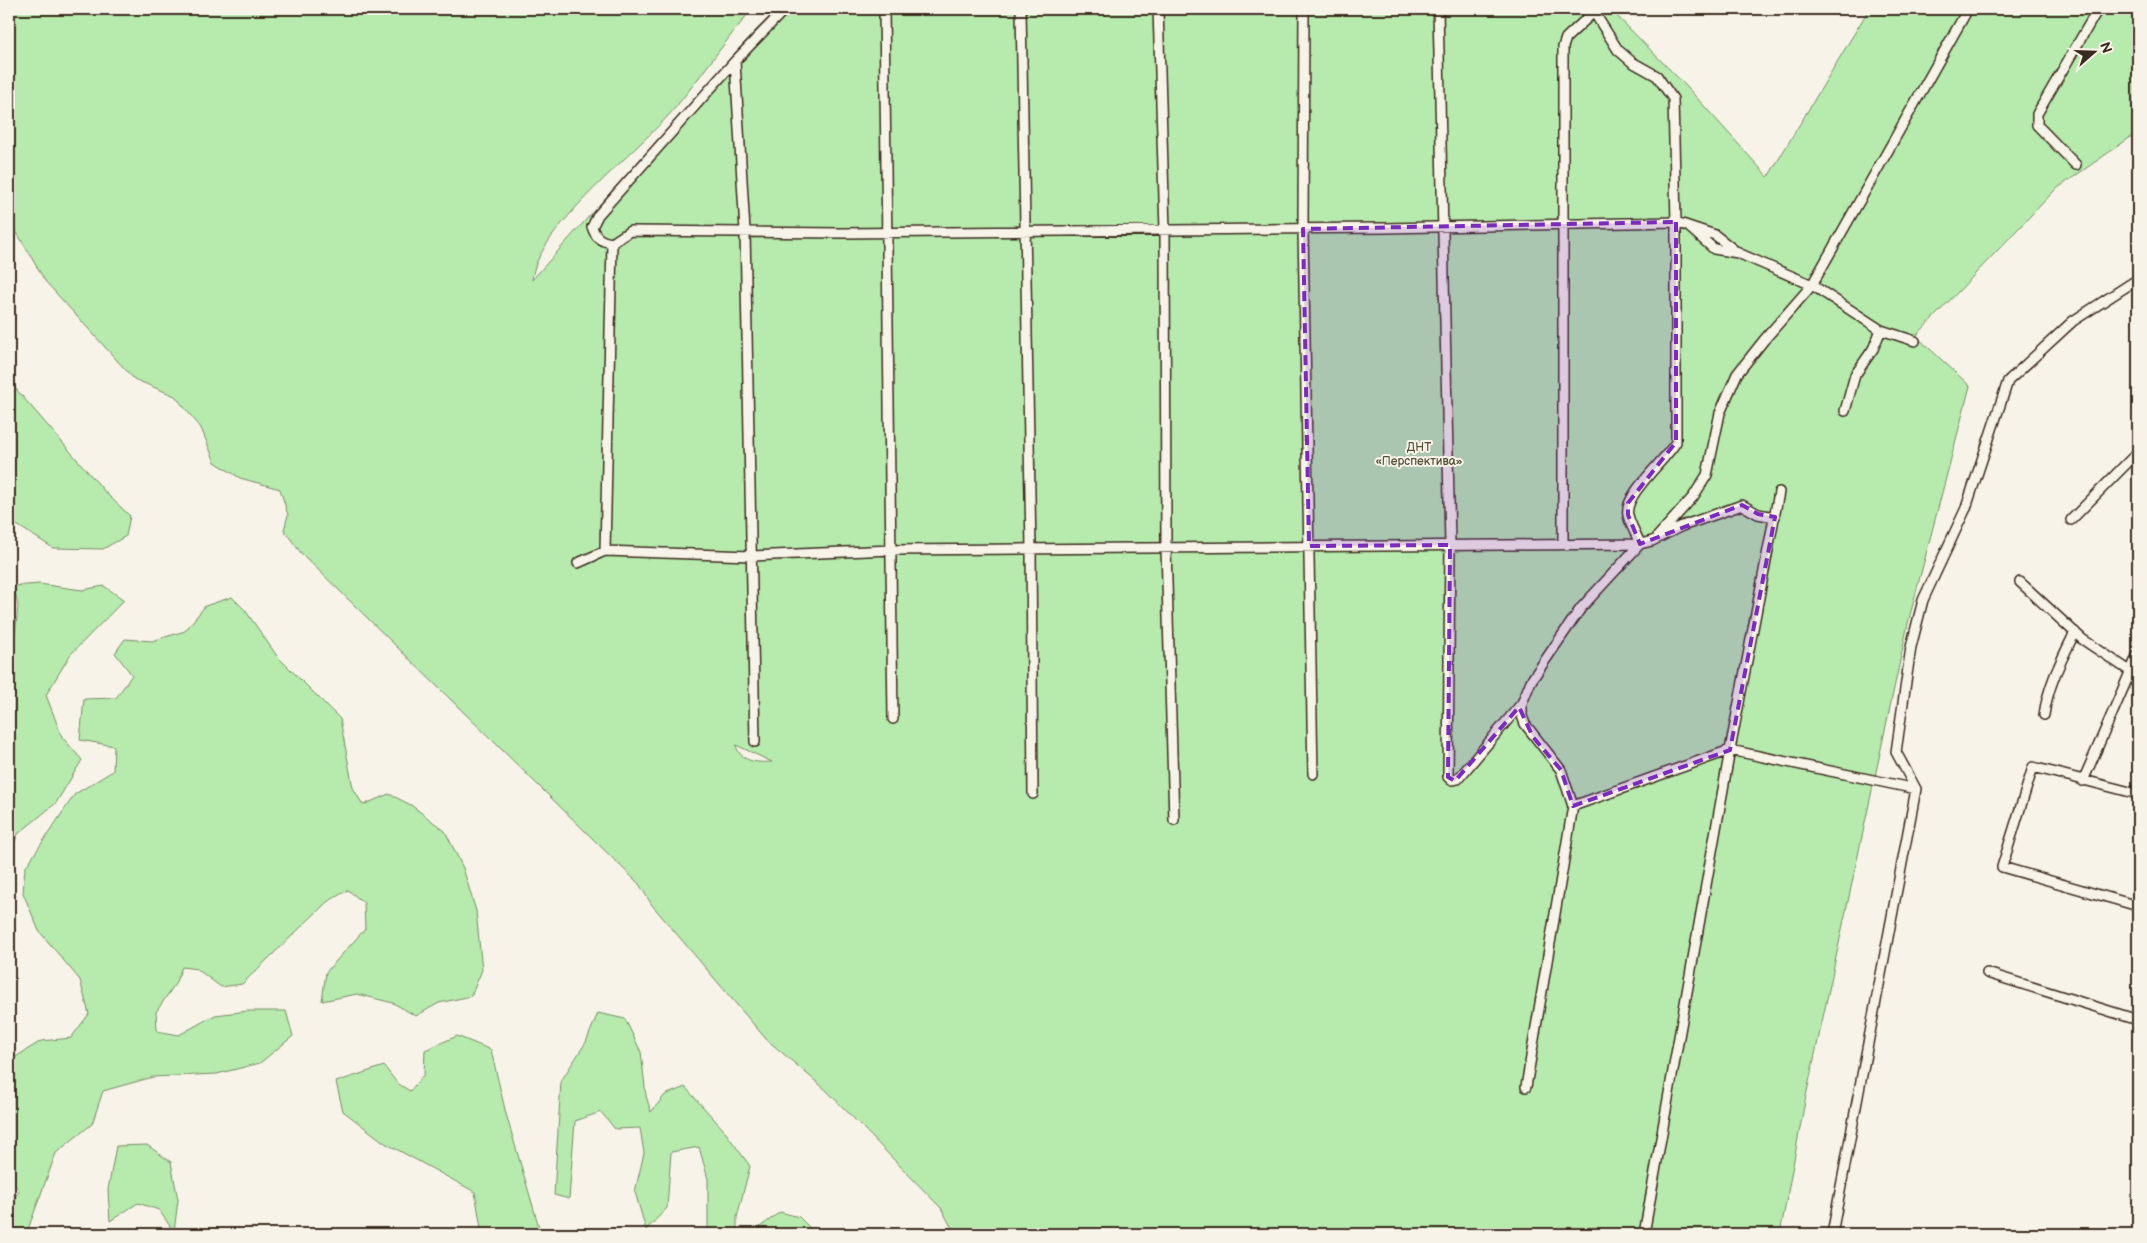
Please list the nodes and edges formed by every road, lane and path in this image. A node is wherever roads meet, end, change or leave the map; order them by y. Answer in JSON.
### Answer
{"nodes":[{"id":1,"x":785,"y":9,"type":"edge"},
{"id":2,"x":884,"y":9,"type":"edge"},
{"id":3,"x":1021,"y":9,"type":"edge"},
{"id":4,"x":1158,"y":9,"type":"edge"},
{"id":5,"x":1304,"y":9,"type":"edge"},
{"id":6,"x":1438,"y":9,"type":"edge"},
{"id":7,"x":1968,"y":9,"type":"edge"},
{"id":8,"x":2098,"y":9,"type":"edge"},
{"id":9,"x":1594,"y":10,"type":"edge"},
{"id":10,"x":735,"y":61,"type":"junction"},
{"id":11,"x":2076,"y":165,"type":"dead end"},
{"id":12,"x":1676,"y":222,"type":"junction"},
{"id":13,"x":1561,"y":225,"type":"junction"},
{"id":14,"x":1443,"y":227,"type":"junction"},
{"id":15,"x":1303,"y":229,"type":"junction"},
{"id":16,"x":1165,"y":230,"type":"junction"},
{"id":17,"x":745,"y":231,"type":"junction"},
{"id":18,"x":1026,"y":231,"type":"junction"},
{"id":19,"x":887,"y":232,"type":"junction"},
{"id":20,"x":612,"y":243,"type":"junction"},
{"id":21,"x":2138,"y":279,"type":"edge"},
{"id":22,"x":1812,"y":285,"type":"junction"},
{"id":23,"x":1881,"y":330,"type":"junction"},
{"id":24,"x":1915,"y":341,"type":"dead end"},
{"id":25,"x":1845,"y":411,"type":"dead end"},
{"id":26,"x":2138,"y":452,"type":"edge"},
{"id":27,"x":1779,"y":492,"type":"dead end"},
{"id":28,"x":1776,"y":517,"type":"junction"},
{"id":29,"x":2071,"y":520,"type":"dead end"},
{"id":30,"x":1652,"y":541,"type":"junction"},
{"id":31,"x":1562,"y":544,"type":"junction"},
{"id":32,"x":1640,"y":544,"type":"junction"},
{"id":33,"x":1450,"y":545,"type":"junction"},
{"id":34,"x":1308,"y":546,"type":"junction"},
{"id":35,"x":1166,"y":548,"type":"junction"},
{"id":36,"x":1032,"y":549,"type":"junction"},
{"id":37,"x":891,"y":550,"type":"junction"},
{"id":38,"x":605,"y":551,"type":"junction"},
{"id":39,"x":751,"y":556,"type":"junction"},
{"id":40,"x":578,"y":564,"type":"dead end"},
{"id":41,"x":2020,"y":582,"type":"dead end"},
{"id":42,"x":2075,"y":632,"type":"junction"},
{"id":43,"x":2138,"y":654,"type":"edge"},
{"id":44,"x":2134,"y":672,"type":"edge"},
{"id":45,"x":1522,"y":703,"type":"junction"},
{"id":46,"x":2044,"y":715,"type":"dead end"},
{"id":47,"x":893,"y":719,"type":"dead end"},
{"id":48,"x":755,"y":742,"type":"dead end"},
{"id":49,"x":1730,"y":750,"type":"junction"},
{"id":50,"x":1313,"y":774,"type":"dead end"},
{"id":51,"x":2083,"y":781,"type":"junction"},
{"id":52,"x":1916,"y":789,"type":"junction"},
{"id":53,"x":1033,"y":794,"type":"dead end"},
{"id":54,"x":2138,"y":794,"type":"edge"},
{"id":55,"x":1573,"y":806,"type":"junction"},
{"id":56,"x":1174,"y":820,"type":"dead end"},
{"id":57,"x":2138,"y":906,"type":"edge"},
{"id":58,"x":1987,"y":973,"type":"dead end"},
{"id":59,"x":2138,"y":1020,"type":"edge"},
{"id":60,"x":1526,"y":1087,"type":"dead end"},
{"id":61,"x":1644,"y":1234,"type":"edge"},
{"id":62,"x":1832,"y":1234,"type":"edge"}],
"edges":[{"from":1,"to":10,"type":"street"},
{"from":2,"to":19,"type":"street"},
{"from":3,"to":18,"type":"street"},
{"from":4,"to":16,"type":"street"},
{"from":5,"to":15,"type":"street"},
{"from":6,"to":14,"type":"street"},
{"from":7,"to":22,"type":"street"},
{"from":8,"to":11,"type":"street"},
{"from":9,"to":12,"type":"street"},
{"from":9,"to":13,"type":"street"},
{"from":10,"to":17,"type":"street"},
{"from":10,"to":20,"type":"street"},
{"from":12,"to":13,"type":"street"},
{"from":12,"to":22,"type":"street"},
{"from":12,"to":32,"type":"street"},
{"from":13,"to":14,"type":"street"},
{"from":13,"to":31,"type":"street"},
{"from":14,"to":15,"type":"street"},
{"from":14,"to":33,"type":"street"},
{"from":15,"to":16,"type":"street"},
{"from":15,"to":34,"type":"street"},
{"from":16,"to":18,"type":"street"},
{"from":16,"to":35,"type":"street"},
{"from":17,"to":19,"type":"street"},
{"from":17,"to":20,"type":"street"},
{"from":17,"to":39,"type":"street"},
{"from":18,"to":19,"type":"street"},
{"from":18,"to":36,"type":"street"},
{"from":19,"to":37,"type":"street"},
{"from":20,"to":38,"type":"street"},
{"from":21,"to":52,"type":"street"},
{"from":22,"to":23,"type":"street"},
{"from":22,"to":30,"type":"street"},
{"from":23,"to":24,"type":"street"},
{"from":23,"to":25,"type":"street"},
{"from":26,"to":29,"type":"street"},
{"from":27,"to":28,"type":"street"},
{"from":28,"to":30,"type":"street"},
{"from":28,"to":49,"type":"street"},
{"from":30,"to":32,"type":"street"},
{"from":31,"to":32,"type":"street"},
{"from":31,"to":33,"type":"street"},
{"from":32,"to":45,"type":"street"},
{"from":33,"to":34,"type":"street"},
{"from":33,"to":45,"type":"street"},
{"from":34,"to":35,"type":"street"},
{"from":34,"to":50,"type":"street"},
{"from":35,"to":36,"type":"street"},
{"from":35,"to":56,"type":"street"},
{"from":36,"to":37,"type":"street"},
{"from":36,"to":53,"type":"street"},
{"from":37,"to":39,"type":"street"},
{"from":37,"to":47,"type":"street"},
{"from":38,"to":39,"type":"street"},
{"from":38,"to":40,"type":"street"},
{"from":39,"to":48,"type":"street"},
{"from":41,"to":42,"type":"street"},
{"from":42,"to":44,"type":"street"},
{"from":42,"to":46,"type":"street"},
{"from":43,"to":44,"type":"street"},
{"from":44,"to":51,"type":"street"},
{"from":45,"to":55,"type":"street"},
{"from":49,"to":52,"type":"street"},
{"from":49,"to":55,"type":"street"},
{"from":49,"to":61,"type":"street"},
{"from":51,"to":54,"type":"street"},
{"from":51,"to":57,"type":"street"},
{"from":52,"to":62,"type":"street"},
{"from":55,"to":60,"type":"street"},
{"from":58,"to":59,"type":"street"}]}
